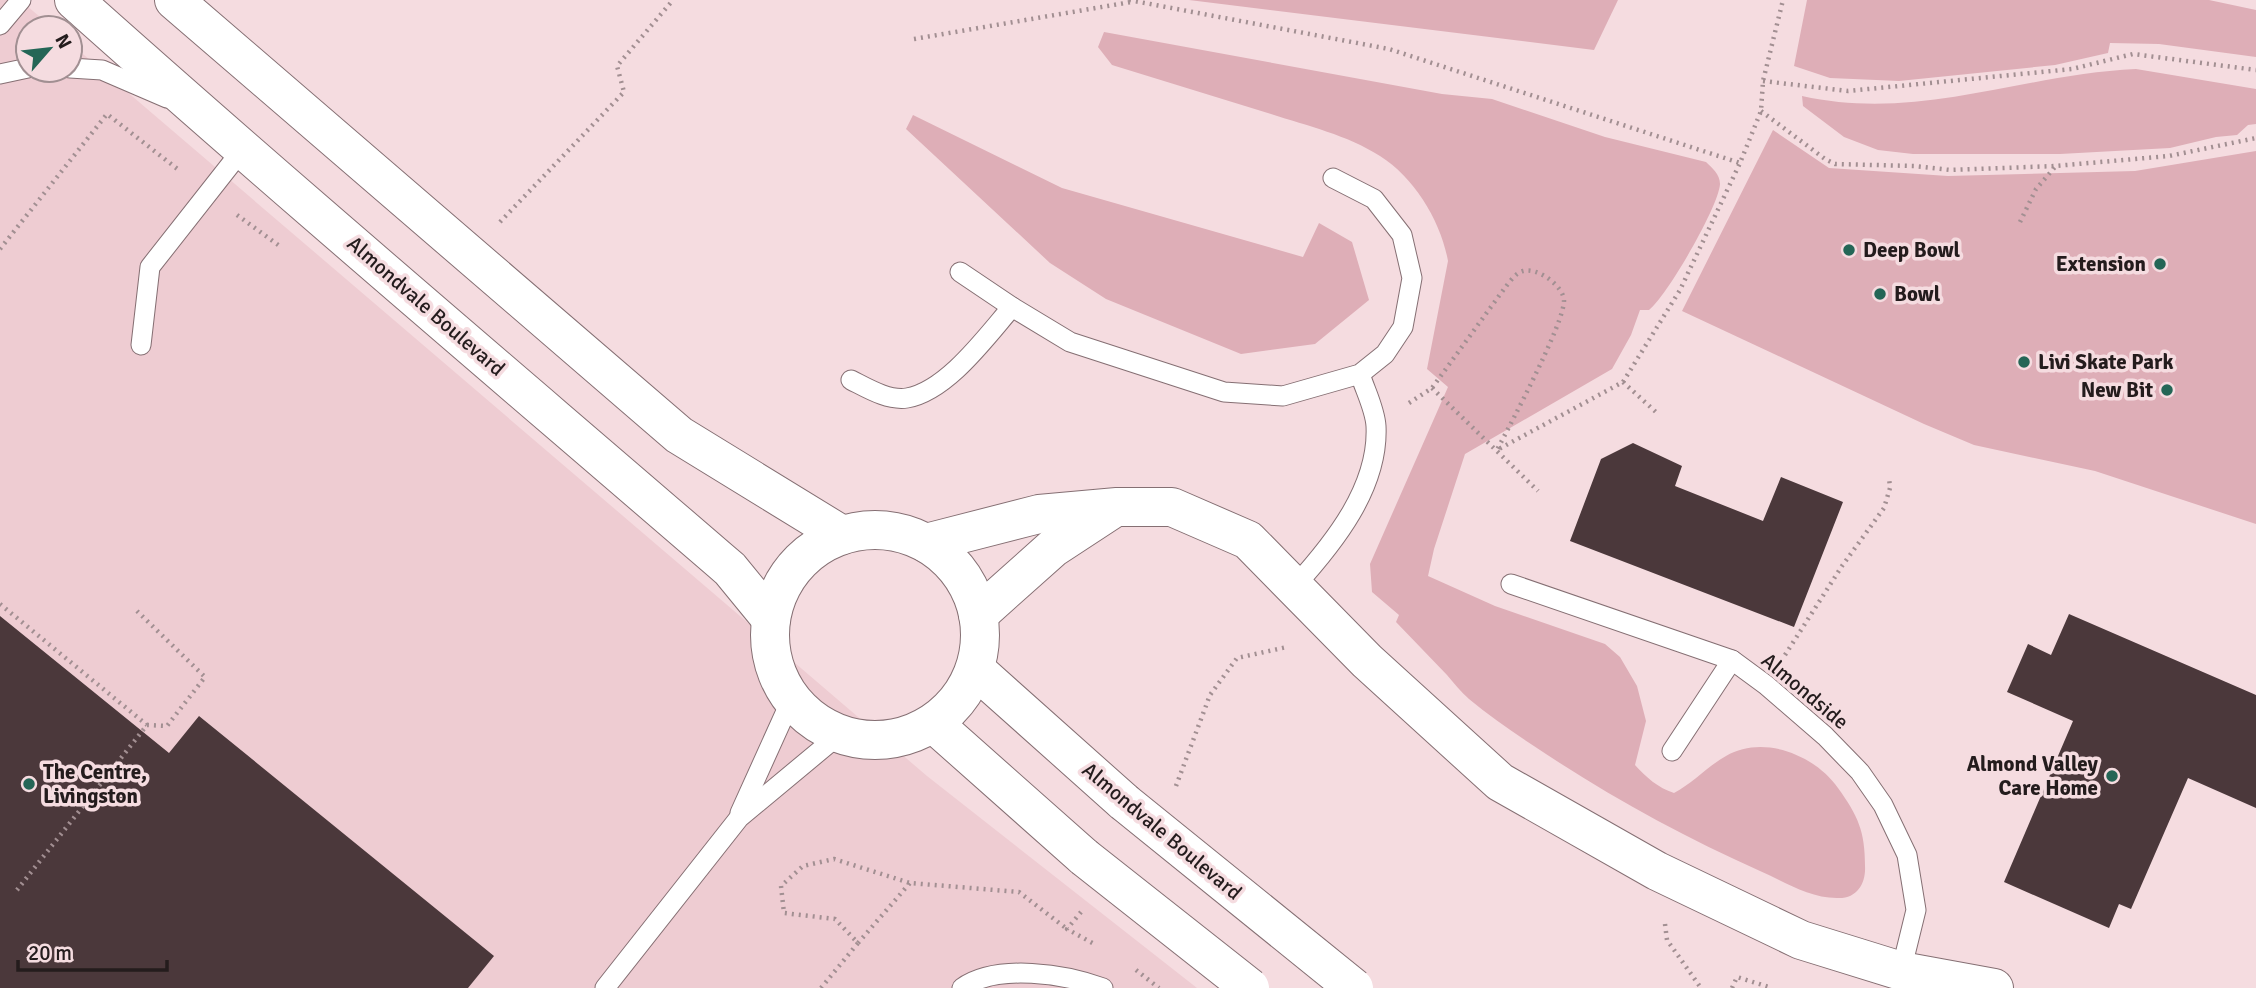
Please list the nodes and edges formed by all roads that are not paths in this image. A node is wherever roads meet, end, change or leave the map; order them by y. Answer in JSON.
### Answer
{"nodes":[{"id":1,"x":21,"y":0,"type":"edge"},
{"id":2,"x":74,"y":0,"type":"edge"},
{"id":3,"x":174,"y":0,"type":"edge"},
{"id":4,"x":0,"y":25,"type":"edge"},
{"id":5,"x":84,"y":69,"type":"edge"},
{"id":6,"x":200,"y":112,"type":"junction"},
{"id":7,"x":242,"y":150,"type":"junction"},
{"id":8,"x":1333,"y":178,"type":"dead end"},
{"id":9,"x":960,"y":272,"type":"dead end"},
{"id":10,"x":1012,"y":307,"type":"junction"},
{"id":11,"x":141,"y":345,"type":"dead end"},
{"id":12,"x":1360,"y":374,"type":"junction"},
{"id":13,"x":851,"y":380,"type":"dead end"},
{"id":14,"x":1116,"y":507,"type":"junction"},
{"id":15,"x":842,"y":535,"type":"junction"},
{"id":16,"x":926,"y":542,"type":"junction"},
{"id":17,"x":1511,"y":584,"type":"dead end"},
{"id":18,"x":1295,"y":586,"type":"junction"},
{"id":19,"x":978,"y":615,"type":"junction"},
{"id":20,"x":771,"y":619,"type":"junction"},
{"id":21,"x":1732,"y":660,"type":"junction"},
{"id":22,"x":975,"y":669,"type":"junction"},
{"id":23,"x":792,"y":698,"type":"junction"},
{"id":24,"x":933,"y":723,"type":"junction"},
{"id":25,"x":840,"y":734,"type":"junction"},
{"id":26,"x":1672,"y":751,"type":"dead end"},
{"id":27,"x":739,"y":818,"type":"junction"},
{"id":28,"x":1901,"y":971,"type":"junction"},
{"id":29,"x":605,"y":988,"type":"edge"},
{"id":30,"x":962,"y":988,"type":"edge"},
{"id":31,"x":1104,"y":988,"type":"edge"},
{"id":32,"x":1250,"y":988,"type":"edge"},
{"id":33,"x":1354,"y":988,"type":"edge"},
{"id":34,"x":1994,"y":988,"type":"edge"}],
"edges":[{"from":1,"to":4,"type":"lane"},
{"from":2,"to":6,"type":"street","name":"Almondvale Boulevard"},
{"from":3,"to":15,"type":"street"},
{"from":5,"to":6,"type":"lane"},
{"from":6,"to":7,"type":"street","name":"Almondvale Boulevard"},
{"from":7,"to":11,"type":"lane"},
{"from":7,"to":20,"type":"street","name":"Almondvale Boulevard"},
{"from":8,"to":12,"type":"lane"},
{"from":9,"to":10,"type":"lane"},
{"from":10,"to":12,"type":"lane"},
{"from":10,"to":13,"type":"lane"},
{"from":12,"to":18,"type":"lane"},
{"from":14,"to":16,"type":"street"},
{"from":14,"to":18,"type":"street"},
{"from":14,"to":19,"type":"street"},
{"from":15,"to":16,"type":"street"},
{"from":15,"to":20,"type":"street"},
{"from":16,"to":19,"type":"street"},
{"from":17,"to":21,"type":"lane","name":"Almondside"},
{"from":18,"to":28,"type":"street"},
{"from":19,"to":22,"type":"street"},
{"from":20,"to":23,"type":"street"},
{"from":21,"to":26,"type":"lane"},
{"from":21,"to":28,"type":"lane","name":"Almondside"},
{"from":22,"to":24,"type":"street"},
{"from":22,"to":33,"type":"street","name":"Almondvale Boulevard","bridge":true},
{"from":23,"to":25,"type":"street"},
{"from":23,"to":27,"type":"lane"},
{"from":24,"to":25,"type":"street"},
{"from":24,"to":32,"type":"street","bridge":true},
{"from":25,"to":27,"type":"lane"},
{"from":27,"to":29,"type":"lane"},
{"from":28,"to":34,"type":"street"},
{"from":30,"to":31,"type":"lane"}]}
